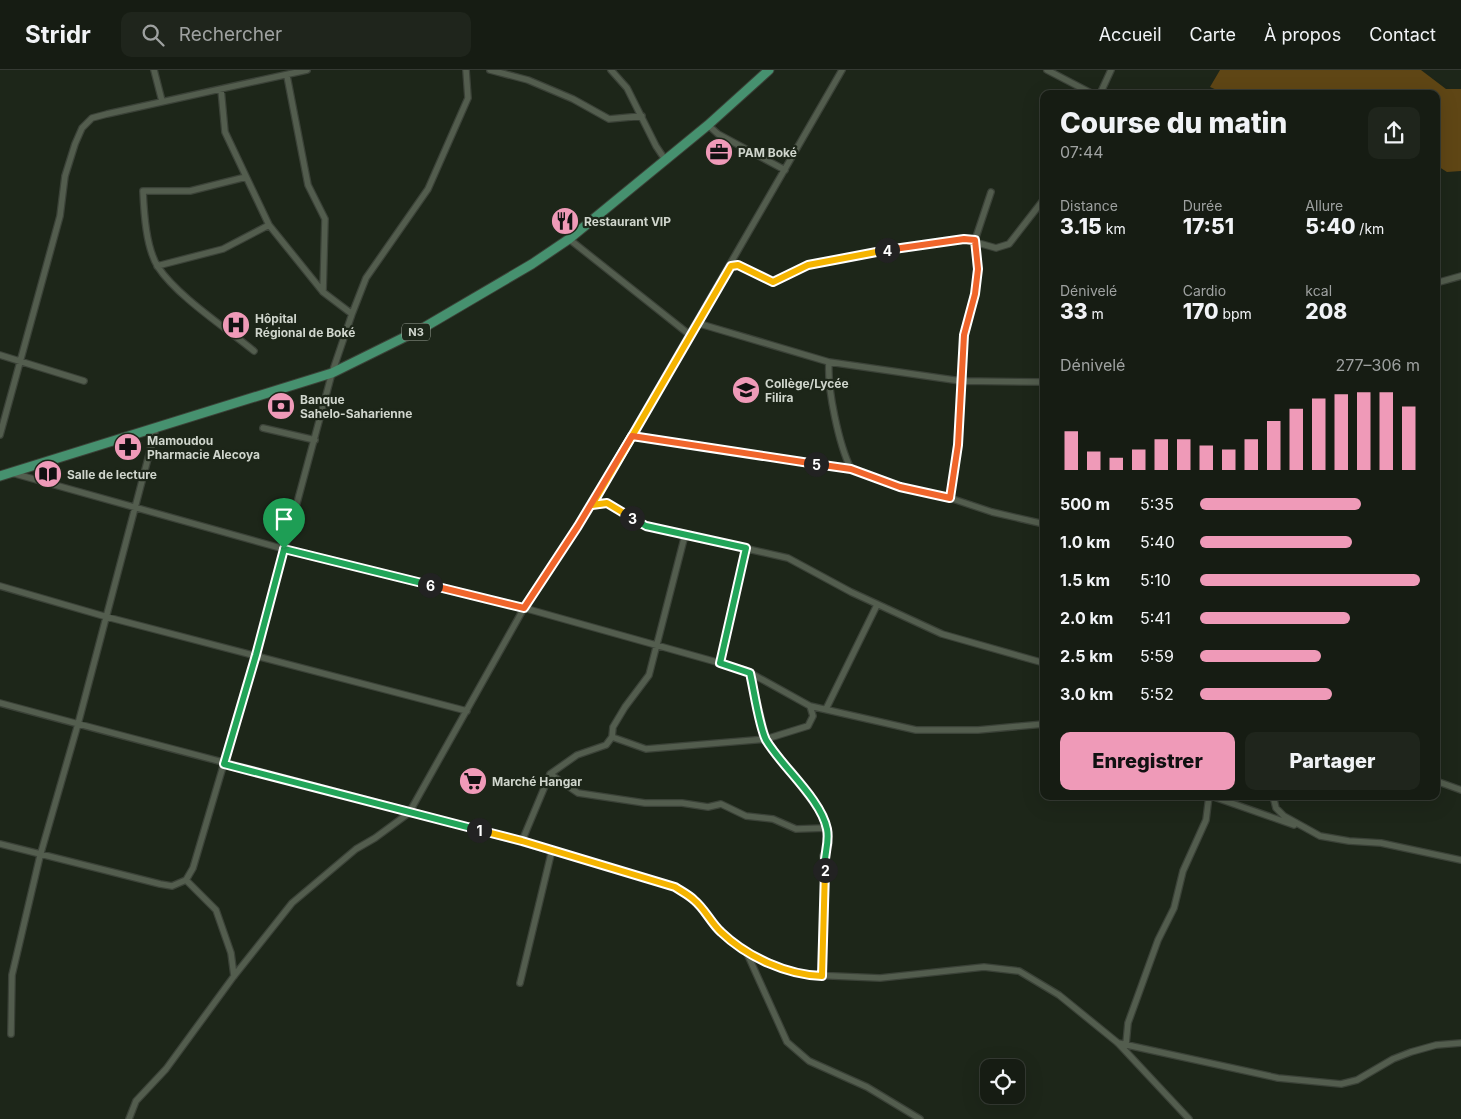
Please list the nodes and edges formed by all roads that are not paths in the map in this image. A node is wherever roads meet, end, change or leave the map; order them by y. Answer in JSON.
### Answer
{"nodes":[{"id":1,"x":154,"y":70,"type":"edge"},
{"id":2,"x":307,"y":70,"type":"edge"},
{"id":3,"x":466,"y":70,"type":"edge"},
{"id":4,"x":490,"y":70,"type":"edge"},
{"id":5,"x":611,"y":70,"type":"edge"},
{"id":6,"x":769,"y":70,"type":"edge"},
{"id":7,"x":842,"y":70,"type":"edge"},
{"id":8,"x":1047,"y":70,"type":"edge"},
{"id":9,"x":1111,"y":70,"type":"edge"},
{"id":10,"x":287,"y":76,"type":"junction"},
{"id":11,"x":221,"y":89,"type":"junction"},
{"id":12,"x":1084,"y":90,"type":"edge"},
{"id":13,"x":1102,"y":90,"type":"edge"},
{"id":14,"x":162,"y":101,"type":"junction"},
{"id":15,"x":642,"y":116,"type":"junction"},
{"id":16,"x":708,"y":126,"type":"junction"},
{"id":17,"x":666,"y":161,"type":"junction"},
{"id":18,"x":785,"y":170,"type":"junction"},
{"id":19,"x":246,"y":177,"type":"junction"},
{"id":20,"x":991,"y":192,"type":"dead end"},
{"id":21,"x":1040,"y":204,"type":"edge"},
{"id":22,"x":269,"y":225,"type":"junction"},
{"id":23,"x":569,"y":239,"type":"junction"},
{"id":24,"x":975,"y":240,"type":"junction"},
{"id":25,"x":157,"y":266,"type":"junction"},
{"id":26,"x":731,"y":266,"type":"junction"},
{"id":27,"x":1461,"y":276,"type":"edge"},
{"id":28,"x":1440,"y":281,"type":"edge"},
{"id":29,"x":323,"y":292,"type":"junction"},
{"id":30,"x":352,"y":314,"type":"junction"},
{"id":31,"x":697,"y":323,"type":"junction"},
{"id":32,"x":690,"y":335,"type":"junction"},
{"id":33,"x":254,"y":351,"type":"dead end"},
{"id":34,"x":0,"y":355,"type":"edge"},
{"id":35,"x":20,"y":362,"type":"junction"},
{"id":36,"x":829,"y":362,"type":"junction"},
{"id":37,"x":332,"y":373,"type":"junction"},
{"id":38,"x":84,"y":381,"type":"dead end"},
{"id":39,"x":961,"y":381,"type":"junction"},
{"id":40,"x":1040,"y":382,"type":"edge"},
{"id":41,"x":156,"y":428,"type":"junction"},
{"id":42,"x":263,"y":428,"type":"dead end"},
{"id":43,"x":0,"y":435,"type":"edge"},
{"id":44,"x":632,"y":436,"type":"junction"},
{"id":45,"x":315,"y":440,"type":"junction"},
{"id":46,"x":851,"y":469,"type":"junction"},
{"id":47,"x":11,"y":473,"type":"junction"},
{"id":48,"x":0,"y":476,"type":"edge"},
{"id":49,"x":950,"y":498,"type":"junction"},
{"id":50,"x":592,"y":505,"type":"junction"},
{"id":51,"x":134,"y":507,"type":"junction"},
{"id":52,"x":1040,"y":523,"type":"edge"},
{"id":53,"x":685,"y":535,"type":"junction"},
{"id":54,"x":746,"y":548,"type":"junction"},
{"id":55,"x":284,"y":549,"type":"junction"},
{"id":56,"x":0,"y":586,"type":"edge"},
{"id":57,"x":877,"y":605,"type":"junction"},
{"id":58,"x":524,"y":608,"type":"junction"},
{"id":59,"x":107,"y":617,"type":"junction"},
{"id":60,"x":658,"y":646,"type":"junction"},
{"id":61,"x":256,"y":655,"type":"junction"},
{"id":62,"x":1040,"y":662,"type":"edge"},
{"id":63,"x":720,"y":663,"type":"junction"},
{"id":64,"x":750,"y":673,"type":"junction"},
{"id":65,"x":0,"y":703,"type":"edge"},
{"id":66,"x":810,"y":706,"type":"junction"},
{"id":67,"x":826,"y":710,"type":"junction"},
{"id":68,"x":467,"y":711,"type":"junction"},
{"id":69,"x":78,"y":724,"type":"junction"},
{"id":70,"x":1040,"y":724,"type":"edge"},
{"id":71,"x":612,"y":737,"type":"junction"},
{"id":72,"x":766,"y":739,"type":"junction"},
{"id":73,"x":224,"y":764,"type":"junction"},
{"id":74,"x":550,"y":774,"type":"junction"},
{"id":75,"x":1440,"y":782,"type":"edge"},
{"id":76,"x":1461,"y":790,"type":"edge"},
{"id":77,"x":1209,"y":800,"type":"edge"},
{"id":78,"x":1222,"y":800,"type":"edge"},
{"id":79,"x":1274,"y":800,"type":"edge"},
{"id":80,"x":409,"y":813,"type":"junction"},
{"id":81,"x":827,"y":828,"type":"junction"},
{"id":82,"x":1306,"y":829,"type":"junction"},
{"id":83,"x":522,"y":841,"type":"junction"},
{"id":84,"x":0,"y":844,"type":"edge"},
{"id":85,"x":552,"y":850,"type":"junction"},
{"id":86,"x":40,"y":856,"type":"junction"},
{"id":87,"x":1461,"y":860,"type":"edge"},
{"id":88,"x":186,"y":880,"type":"junction"},
{"id":89,"x":746,"y":949,"type":"junction"},
{"id":90,"x":234,"y":976,"type":"junction"},
{"id":91,"x":822,"y":976,"type":"junction"},
{"id":92,"x":520,"y":983,"type":"dead end"},
{"id":93,"x":11,"y":1034,"type":"dead end"},
{"id":94,"x":1118,"y":1043,"type":"junction"},
{"id":95,"x":1461,"y":1043,"type":"edge"},
{"id":96,"x":1126,"y":1044,"type":"junction"},
{"id":97,"x":129,"y":1119,"type":"edge"},
{"id":98,"x":920,"y":1119,"type":"edge"},
{"id":99,"x":1189,"y":1119,"type":"edge"}],
"edges":[{"from":1,"to":14,"type":"street"},
{"from":2,"to":10,"type":"street"},
{"from":3,"to":30,"type":"street"},
{"from":4,"to":15,"type":"street"},
{"from":5,"to":15,"type":"street"},
{"from":6,"to":16,"type":"highway","number":"N3"},
{"from":7,"to":18,"type":"street"},
{"from":8,"to":12,"type":"street"},
{"from":9,"to":13,"type":"street"},
{"from":10,"to":11,"type":"street"},
{"from":10,"to":29,"type":"street"},
{"from":11,"to":14,"type":"street"},
{"from":11,"to":19,"type":"street"},
{"from":14,"to":35,"type":"street"},
{"from":15,"to":17,"type":"street"},
{"from":16,"to":17,"type":"highway","number":"N3"},
{"from":16,"to":18,"type":"street"},
{"from":17,"to":23,"type":"highway","number":"N3"},
{"from":18,"to":26,"type":"street"},
{"from":19,"to":22,"type":"street"},
{"from":19,"to":25,"type":"street"},
{"from":20,"to":24,"type":"street"},
{"from":21,"to":24,"type":"street"},
{"from":22,"to":25,"type":"street"},
{"from":22,"to":29,"type":"street"},
{"from":23,"to":32,"type":"street"},
{"from":23,"to":37,"type":"highway","number":"N3"},
{"from":24,"to":26,"type":"street"},
{"from":24,"to":39,"type":"street"},
{"from":25,"to":33,"type":"street"},
{"from":26,"to":31,"type":"street"},
{"from":27,"to":28,"type":"street"},
{"from":29,"to":30,"type":"street"},
{"from":30,"to":37,"type":"street"},
{"from":31,"to":32,"type":"street"},
{"from":31,"to":36,"type":"street"},
{"from":32,"to":44,"type":"street"},
{"from":34,"to":35,"type":"street"},
{"from":35,"to":38,"type":"street"},
{"from":35,"to":43,"type":"street"},
{"from":36,"to":39,"type":"street"},
{"from":36,"to":46,"type":"street"},
{"from":37,"to":41,"type":"highway","number":"N3"},
{"from":37,"to":45,"type":"street"},
{"from":39,"to":40,"type":"street"},
{"from":39,"to":49,"type":"street"},
{"from":41,"to":47,"type":"highway","number":"N3"},
{"from":41,"to":51,"type":"street"},
{"from":42,"to":45,"type":"street"},
{"from":44,"to":46,"type":"street"},
{"from":44,"to":50,"type":"street"},
{"from":45,"to":55,"type":"street"},
{"from":46,"to":49,"type":"street"},
{"from":47,"to":48,"type":"highway","number":"N3"},
{"from":47,"to":51,"type":"street"},
{"from":49,"to":52,"type":"street"},
{"from":50,"to":53,"type":"street"},
{"from":50,"to":58,"type":"street"},
{"from":51,"to":55,"type":"street"},
{"from":51,"to":59,"type":"street"},
{"from":53,"to":54,"type":"street"},
{"from":53,"to":60,"type":"street"},
{"from":54,"to":57,"type":"street"},
{"from":54,"to":63,"type":"street"},
{"from":55,"to":58,"type":"street"},
{"from":55,"to":61,"type":"street"},
{"from":56,"to":59,"type":"street"},
{"from":57,"to":62,"type":"street"},
{"from":57,"to":67,"type":"street"},
{"from":58,"to":60,"type":"street"},
{"from":58,"to":68,"type":"street"},
{"from":59,"to":61,"type":"street"},
{"from":59,"to":69,"type":"street"},
{"from":60,"to":63,"type":"street"},
{"from":60,"to":71,"type":"street"},
{"from":61,"to":68,"type":"street"},
{"from":61,"to":73,"type":"street"},
{"from":63,"to":64,"type":"street"},
{"from":64,"to":66,"type":"street"},
{"from":64,"to":72,"type":"street"},
{"from":65,"to":69,"type":"street"},
{"from":66,"to":67,"type":"street"},
{"from":66,"to":72,"type":"street"},
{"from":67,"to":70,"type":"street"},
{"from":68,"to":80,"type":"street"},
{"from":69,"to":73,"type":"street"},
{"from":69,"to":86,"type":"street"},
{"from":71,"to":72,"type":"street"},
{"from":71,"to":74,"type":"street"},
{"from":72,"to":81,"type":"street"},
{"from":73,"to":80,"type":"street"},
{"from":73,"to":88,"type":"street"},
{"from":74,"to":81,"type":"street"},
{"from":74,"to":83,"type":"street"},
{"from":75,"to":76,"type":"street"},
{"from":77,"to":96,"type":"street"},
{"from":78,"to":82,"type":"street"},
{"from":79,"to":82,"type":"street"},
{"from":80,"to":83,"type":"street"},
{"from":80,"to":90,"type":"street"},
{"from":81,"to":91,"type":"street"},
{"from":82,"to":87,"type":"street"},
{"from":83,"to":85,"type":"street"},
{"from":84,"to":86,"type":"street"},
{"from":85,"to":89,"type":"street"},
{"from":85,"to":92,"type":"street"},
{"from":86,"to":88,"type":"street"},
{"from":86,"to":93,"type":"street"},
{"from":88,"to":90,"type":"street"},
{"from":89,"to":91,"type":"street"},
{"from":89,"to":98,"type":"street"},
{"from":90,"to":97,"type":"street"},
{"from":91,"to":94,"type":"street"},
{"from":94,"to":96,"type":"street"},
{"from":94,"to":99,"type":"street"},
{"from":95,"to":96,"type":"street"}]}
